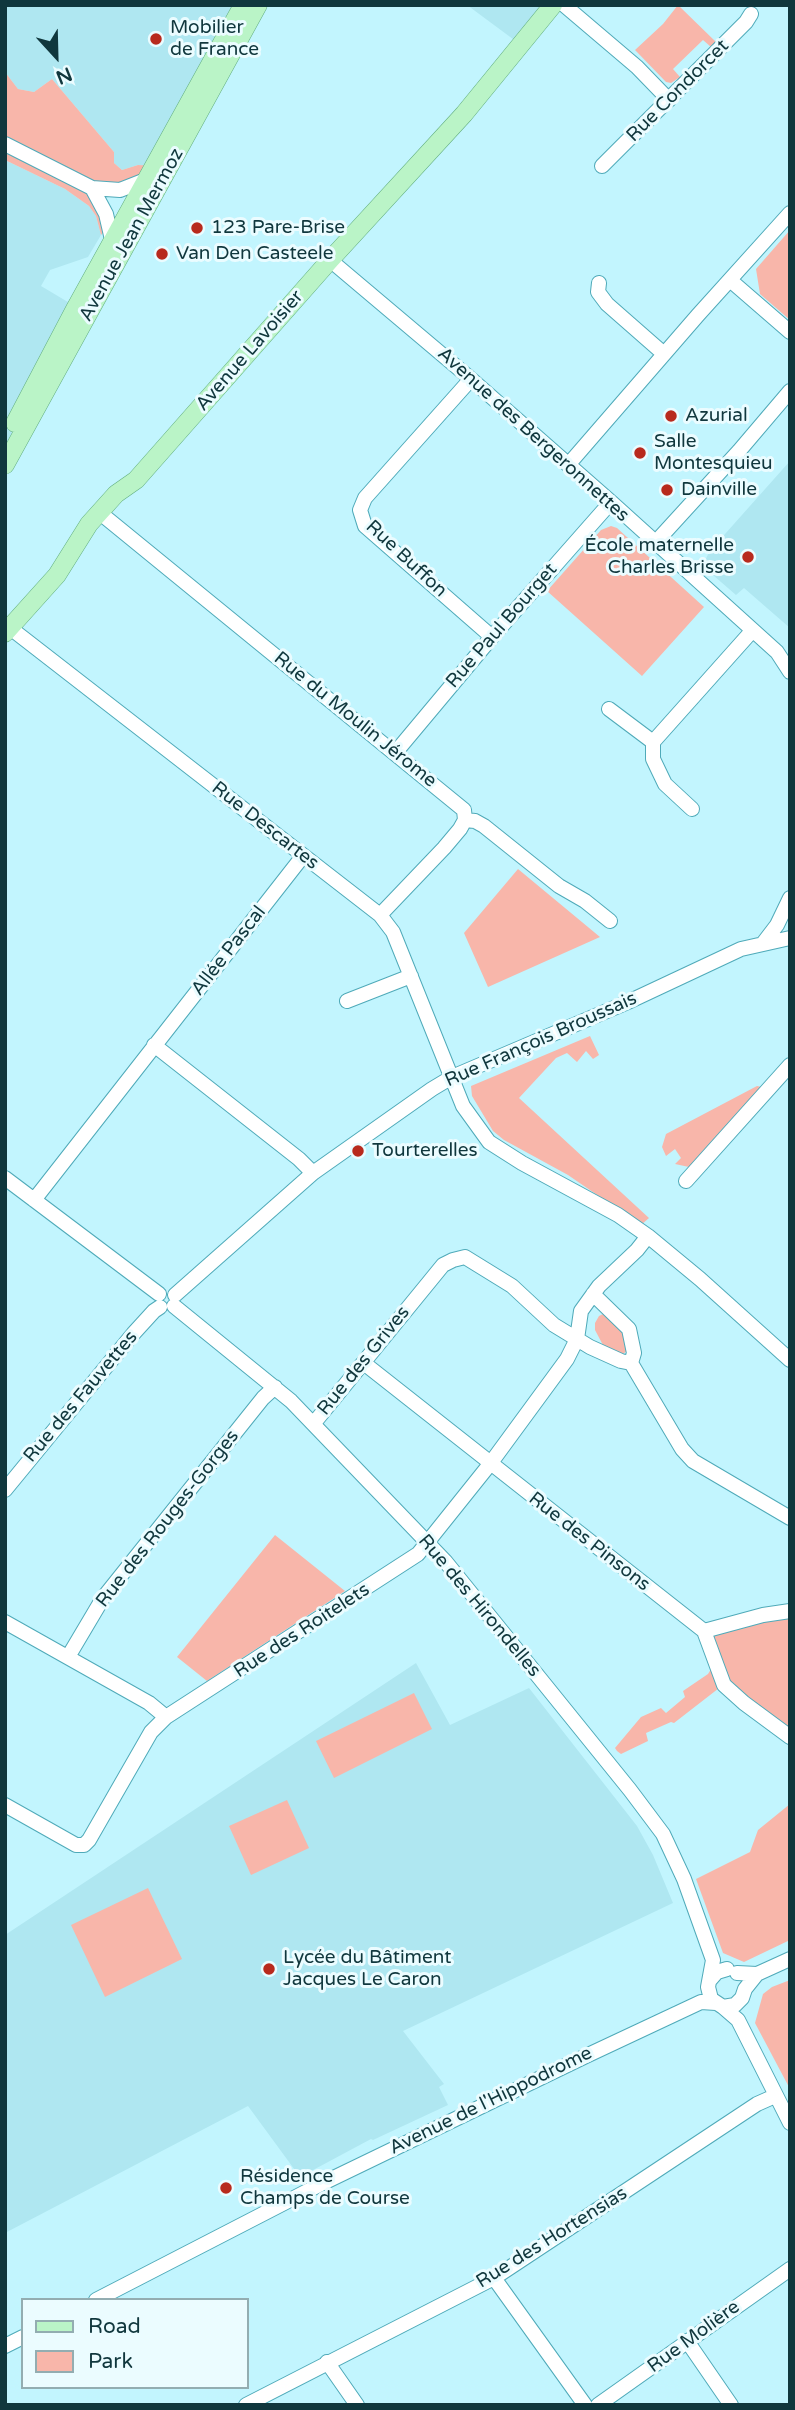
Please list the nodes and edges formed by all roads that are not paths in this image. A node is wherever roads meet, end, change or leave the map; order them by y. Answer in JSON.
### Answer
{"nodes":[{"id":1,"x":243,"y":5,"type":"edge"},
{"id":2,"x":258,"y":5,"type":"edge"},
{"id":3,"x":553,"y":5,"type":"edge"},
{"id":4,"x":564,"y":5,"type":"edge"},
{"id":5,"x":751,"y":14,"type":"dead end"},
{"id":6,"x":669,"y":100,"type":"junction"},
{"id":7,"x":5,"y":144,"type":"edge"},
{"id":8,"x":602,"y":166,"type":"dead end"},
{"id":9,"x":148,"y":179,"type":"junction"},
{"id":10,"x":93,"y":188,"type":"junction"},
{"id":11,"x":790,"y":214,"type":"edge"},
{"id":12,"x":113,"y":243,"type":"junction"},
{"id":13,"x":330,"y":260,"type":"junction"},
{"id":14,"x":730,"y":280,"type":"junction"},
{"id":15,"x":599,"y":283,"type":"dead end"},
{"id":16,"x":790,"y":332,"type":"edge"},
{"id":17,"x":664,"y":354,"type":"junction"},
{"id":18,"x":471,"y":379,"type":"junction"},
{"id":19,"x":790,"y":391,"type":"edge"},
{"id":20,"x":5,"y":441,"type":"edge"},
{"id":21,"x":5,"y":465,"type":"edge"},
{"id":22,"x":568,"y":465,"type":"junction"},
{"id":23,"x":611,"y":502,"type":"junction"},
{"id":24,"x":99,"y":512,"type":"junction"},
{"id":25,"x":655,"y":542,"type":"junction"},
{"id":26,"x":7,"y":630,"type":"edge"},
{"id":27,"x":752,"y":631,"type":"junction"},
{"id":28,"x":492,"y":636,"type":"junction"},
{"id":29,"x":790,"y":672,"type":"edge"},
{"id":30,"x":609,"y":709,"type":"dead end"},
{"id":31,"x":653,"y":742,"type":"junction"},
{"id":32,"x":395,"y":753,"type":"junction"},
{"id":33,"x":692,"y":809,"type":"dead end"},
{"id":34,"x":465,"y":820,"type":"junction"},
{"id":35,"x":303,"y":856,"type":"junction"},
{"id":36,"x":790,"y":898,"type":"edge"},
{"id":37,"x":380,"y":915,"type":"junction"},
{"id":38,"x":610,"y":921,"type":"dead end"},
{"id":39,"x":790,"y":938,"type":"edge"},
{"id":40,"x":764,"y":942,"type":"junction"},
{"id":41,"x":411,"y":976,"type":"junction"},
{"id":42,"x":347,"y":1001,"type":"dead end"},
{"id":43,"x":154,"y":1045,"type":"junction"},
{"id":44,"x":786,"y":1069,"type":"edge"},
{"id":45,"x":452,"y":1077,"type":"junction"},
{"id":46,"x":313,"y":1173,"type":"junction"},
{"id":47,"x":5,"y":1178,"type":"edge"},
{"id":48,"x":686,"y":1181,"type":"dead end"},
{"id":49,"x":297,"y":1187,"type":"joint"},
{"id":50,"x":34,"y":1200,"type":"junction"},
{"id":51,"x":648,"y":1236,"type":"junction"},
{"id":52,"x":593,"y":1294,"type":"junction"},
{"id":53,"x":167,"y":1300,"type":"junction"},
{"id":54,"x":577,"y":1339,"type":"junction"},
{"id":55,"x":790,"y":1360,"type":"edge"},
{"id":56,"x":631,"y":1363,"type":"junction"},
{"id":57,"x":365,"y":1364,"type":"junction"},
{"id":58,"x":275,"y":1387,"type":"junction"},
{"id":59,"x":314,"y":1423,"type":"junction"},
{"id":60,"x":490,"y":1464,"type":"junction"},
{"id":61,"x":5,"y":1490,"type":"edge"},
{"id":62,"x":790,"y":1517,"type":"edge"},
{"id":63,"x":427,"y":1543,"type":"junction"},
{"id":64,"x":790,"y":1611,"type":"edge"},
{"id":65,"x":5,"y":1622,"type":"edge"},
{"id":66,"x":704,"y":1631,"type":"junction"},
{"id":67,"x":68,"y":1657,"type":"junction"},
{"id":68,"x":166,"y":1717,"type":"junction"},
{"id":69,"x":790,"y":1737,"type":"edge"},
{"id":70,"x":5,"y":1805,"type":"edge"},
{"id":71,"x":790,"y":1959,"type":"edge"},
{"id":72,"x":713,"y":1960,"type":"junction"},
{"id":73,"x":732,"y":1971,"type":"junction"},
{"id":74,"x":757,"y":1973,"type":"junction"},
{"id":75,"x":709,"y":1983,"type":"junction"},
{"id":76,"x":742,"y":1995,"type":"junction"},
{"id":77,"x":713,"y":2004,"type":"junction"},
{"id":78,"x":738,"y":2020,"type":"junction"},
{"id":79,"x":775,"y":2096,"type":"junction"},
{"id":80,"x":790,"y":2123,"type":"edge"},
{"id":81,"x":790,"y":2269,"type":"edge"},
{"id":82,"x":494,"y":2278,"type":"junction"},
{"id":83,"x":100,"y":2298,"type":"edge"},
{"id":84,"x":21,"y":2338,"type":"edge"},
{"id":85,"x":687,"y":2341,"type":"junction"},
{"id":86,"x":5,"y":2346,"type":"edge"},
{"id":87,"x":327,"y":2362,"type":"junction"},
{"id":88,"x":246,"y":2405,"type":"edge"},
{"id":89,"x":357,"y":2405,"type":"edge"},
{"id":90,"x":585,"y":2405,"type":"edge"},
{"id":91,"x":598,"y":2405,"type":"edge"},
{"id":92,"x":731,"y":2405,"type":"edge"}],
"edges":[{"from":1,"to":9,"type":"main road"},
{"from":2,"to":21,"type":"main road","name":"Avenue Jean Mermoz"},
{"from":3,"to":13,"type":"main road","name":"Avenue Lavoisier"},
{"from":4,"to":6,"type":"street"},
{"from":5,"to":6,"type":"street","name":"Rue Condorcet"},
{"from":6,"to":8,"type":"street","name":"Rue Condorcet"},
{"from":7,"to":10,"type":"street"},
{"from":9,"to":10,"type":"street"},
{"from":9,"to":12,"type":"main road"},
{"from":10,"to":12,"type":"street"},
{"from":11,"to":14,"type":"street"},
{"from":12,"to":20,"type":"main road"},
{"from":13,"to":18,"type":"street","name":"Avenue des Bergeronnettes"},
{"from":13,"to":24,"type":"main road","name":"Avenue Lavoisier"},
{"from":14,"to":16,"type":"street"},
{"from":14,"to":17,"type":"street"},
{"from":15,"to":17,"type":"street"},
{"from":17,"to":22,"type":"street"},
{"from":18,"to":22,"type":"street","name":"Avenue des Bergeronnettes"},
{"from":18,"to":28,"type":"street","name":"Rue Buffon"},
{"from":19,"to":25,"type":"street"},
{"from":22,"to":23,"type":"street","name":"Avenue des Bergeronnettes"},
{"from":23,"to":25,"type":"street","name":"Avenue des Bergeronnettes"},
{"from":23,"to":28,"type":"street","name":"Rue Paul Bourget"},
{"from":24,"to":26,"type":"main road","name":"Avenue Lavoisier"},
{"from":24,"to":32,"type":"street","name":"Rue du Moulin Jérome"},
{"from":25,"to":27,"type":"street","name":"Avenue des Bergeronnettes"},
{"from":26,"to":35,"type":"street","name":"Rue Descartes"},
{"from":27,"to":29,"type":"street","name":"Avenue des Bergeronnettes"},
{"from":27,"to":31,"type":"street"},
{"from":28,"to":32,"type":"street","name":"Rue Paul Bourget"},
{"from":30,"to":31,"type":"street"},
{"from":31,"to":33,"type":"street"},
{"from":32,"to":34,"type":"street","name":"Rue du Moulin Jérome"},
{"from":34,"to":37,"type":"street"},
{"from":34,"to":38,"type":"street","name":"Rue du Moulin Jérome"},
{"from":35,"to":37,"type":"street","name":"Rue Descartes"},
{"from":35,"to":43,"type":"street","name":"Allée Pascal"},
{"from":36,"to":40,"type":"street"},
{"from":37,"to":41,"type":"street","name":"Rue Descartes"},
{"from":39,"to":40,"type":"street","name":"Rue François Broussais"},
{"from":40,"to":45,"type":"street","name":"Rue François Broussais"},
{"from":41,"to":42,"type":"street"},
{"from":41,"to":45,"type":"street","name":"Rue Descartes"},
{"from":43,"to":46,"type":"street"},
{"from":43,"to":50,"type":"street","name":"Allée Pascal"},
{"from":44,"to":48,"type":"street"},
{"from":45,"to":46,"type":"street","name":"Rue François Broussais"},
{"from":45,"to":51,"type":"street","name":"Rue Descartes"},
{"from":46,"to":49,"type":"street","name":"Rue François Broussais"},
{"from":47,"to":50,"type":"street","name":"Rue des Hirondelles"},
{"from":49,"to":53,"type":"street","name":"Rue des Fauvettes"},
{"from":50,"to":53,"type":"street","name":"Rue des Hirondelles"},
{"from":51,"to":52,"type":"street","name":"Rue des Roitelets"},
{"from":51,"to":55,"type":"street","name":"Rue Descartes"},
{"from":52,"to":54,"type":"street","name":"Rue des Roitelets"},
{"from":52,"to":56,"type":"street"},
{"from":53,"to":58,"type":"street","name":"Rue des Hirondelles"},
{"from":53,"to":61,"type":"street","name":"Rue des Fauvettes"},
{"from":54,"to":56,"type":"street"},
{"from":54,"to":57,"type":"street","name":"Rue des Grives"},
{"from":54,"to":60,"type":"street","name":"Rue des Roitelets"},
{"from":56,"to":62,"type":"street"},
{"from":57,"to":59,"type":"street","name":"Rue des Grives"},
{"from":57,"to":60,"type":"street","name":"Rue des Pinsons"},
{"from":58,"to":59,"type":"street","name":"Rue des Hirondelles"},
{"from":58,"to":67,"type":"street","name":"Rue des Rouges-Gorges"},
{"from":59,"to":63,"type":"street","name":"Rue des Hirondelles"},
{"from":60,"to":63,"type":"street","name":"Rue des Roitelets"},
{"from":60,"to":66,"type":"street","name":"Rue des Pinsons"},
{"from":63,"to":68,"type":"street","name":"Rue des Roitelets"},
{"from":63,"to":72,"type":"street","name":"Rue des Hirondelles"},
{"from":64,"to":66,"type":"street"},
{"from":65,"to":67,"type":"street"},
{"from":66,"to":69,"type":"street"},
{"from":67,"to":68,"type":"street"},
{"from":68,"to":70,"type":"street","name":"Rue des Roitelets"},
{"from":71,"to":74,"type":"street"},
{"from":72,"to":73,"type":"street"},
{"from":72,"to":75,"type":"street","name":"Rue des Hirondelles"},
{"from":73,"to":74,"type":"street"},
{"from":73,"to":75,"type":"street"},
{"from":73,"to":76,"type":"street"},
{"from":74,"to":76,"type":"street"},
{"from":75,"to":77,"type":"street"},
{"from":76,"to":77,"type":"street"},
{"from":76,"to":78,"type":"street"},
{"from":77,"to":78,"type":"street"},
{"from":77,"to":83,"type":"street","name":"Avenue de l'Hippodrome"},
{"from":78,"to":79,"type":"street"},
{"from":79,"to":80,"type":"street"},
{"from":79,"to":82,"type":"street","name":"Rue des Hortensias"},
{"from":81,"to":85,"type":"street","name":"Rue Molière"},
{"from":82,"to":87,"type":"street","name":"Rue des Hortensias"},
{"from":82,"to":90,"type":"street"},
{"from":84,"to":86,"type":"street"},
{"from":85,"to":91,"type":"street","name":"Rue Molière"},
{"from":85,"to":92,"type":"street"},
{"from":87,"to":88,"type":"street","name":"Rue des Hortensias"},
{"from":87,"to":89,"type":"street"}]}
